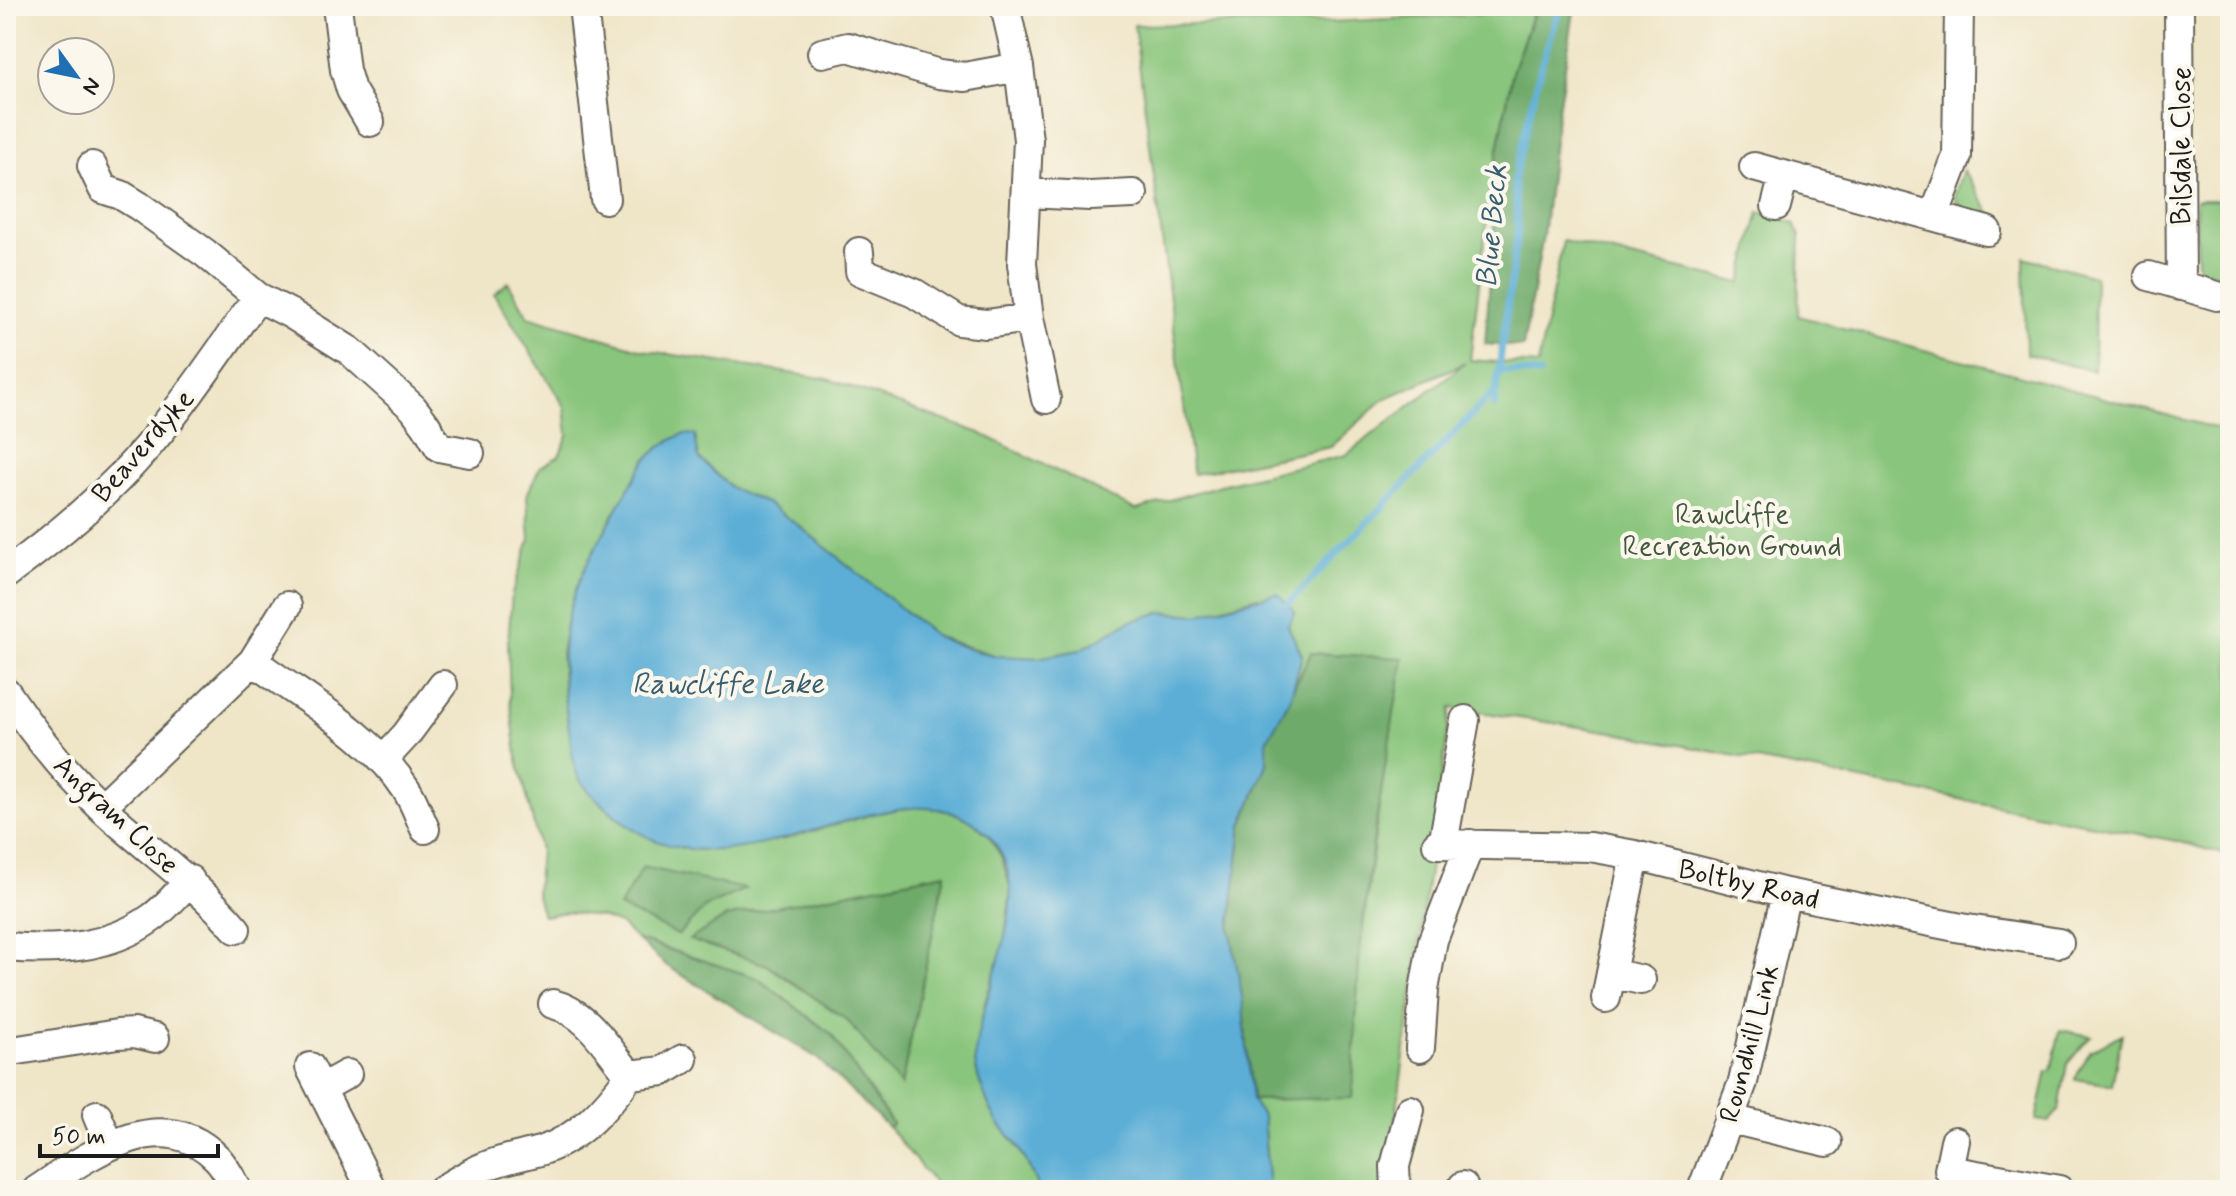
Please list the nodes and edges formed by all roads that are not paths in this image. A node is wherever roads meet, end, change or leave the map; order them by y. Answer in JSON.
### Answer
{"nodes":[{"id":1,"x":337,"y":6,"type":"edge"},
{"id":2,"x":583,"y":6,"type":"edge"},
{"id":3,"x":1005,"y":6,"type":"edge"},
{"id":4,"x":1959,"y":6,"type":"edge"},
{"id":5,"x":2179,"y":6,"type":"edge"},
{"id":6,"x":840,"y":43,"type":"dead end"},
{"id":7,"x":1019,"y":67,"type":"junction"},
{"id":8,"x":370,"y":122,"type":"dead end"},
{"id":9,"x":92,"y":166,"type":"dead end"},
{"id":10,"x":1754,"y":167,"type":"dead end"},
{"id":11,"x":1784,"y":175,"type":"junction"},
{"id":12,"x":1026,"y":193,"type":"junction"},
{"id":13,"x":1133,"y":194,"type":"dead end"},
{"id":14,"x":605,"y":199,"type":"dead end"},
{"id":15,"x":1776,"y":206,"type":"dead end"},
{"id":16,"x":1934,"y":216,"type":"junction"},
{"id":17,"x":1987,"y":231,"type":"dead end"},
{"id":18,"x":855,"y":268,"type":"dead end"},
{"id":19,"x":2149,"y":276,"type":"dead end"},
{"id":20,"x":2181,"y":286,"type":"junction"},
{"id":21,"x":2217,"y":296,"type":"dead end"},
{"id":22,"x":258,"y":297,"type":"junction"},
{"id":23,"x":1029,"y":318,"type":"junction"},
{"id":24,"x":1046,"y":399,"type":"dead end"},
{"id":25,"x":470,"y":453,"type":"dead end"},
{"id":26,"x":6,"y":574,"type":"edge"},
{"id":27,"x":287,"y":606,"type":"dead end"},
{"id":28,"x":253,"y":661,"type":"junction"},
{"id":29,"x":443,"y":685,"type":"dead end"},
{"id":30,"x":6,"y":692,"type":"edge"},
{"id":31,"x":1465,"y":720,"type":"dead end"},
{"id":32,"x":383,"y":760,"type":"junction"},
{"id":33,"x":101,"y":807,"type":"junction"},
{"id":34,"x":425,"y":829,"type":"dead end"},
{"id":35,"x":1450,"y":844,"type":"junction"},
{"id":36,"x":1635,"y":855,"type":"junction"},
{"id":37,"x":190,"y":880,"type":"junction"},
{"id":38,"x":1786,"y":893,"type":"junction"},
{"id":39,"x":236,"y":929,"type":"dead end"},
{"id":40,"x":2059,"y":943,"type":"dead end"},
{"id":41,"x":6,"y":947,"type":"edge"},
{"id":42,"x":1641,"y":980,"type":"dead end"},
{"id":43,"x":553,"y":1004,"type":"dead end"},
{"id":44,"x":155,"y":1038,"type":"dead end"},
{"id":45,"x":1420,"y":1048,"type":"dead end"},
{"id":46,"x":6,"y":1052,"type":"edge"},
{"id":47,"x":683,"y":1059,"type":"dead end"},
{"id":48,"x":347,"y":1074,"type":"dead end"},
{"id":49,"x":630,"y":1075,"type":"junction"},
{"id":50,"x":1410,"y":1110,"type":"dead end"},
{"id":51,"x":97,"y":1115,"type":"dead end"},
{"id":52,"x":1730,"y":1119,"type":"junction"},
{"id":53,"x":1955,"y":1141,"type":"dead end"},
{"id":54,"x":1827,"y":1142,"type":"dead end"},
{"id":55,"x":109,"y":1144,"type":"junction"},
{"id":56,"x":37,"y":1190,"type":"edge"},
{"id":57,"x":238,"y":1190,"type":"edge"},
{"id":58,"x":372,"y":1190,"type":"edge"},
{"id":59,"x":442,"y":1190,"type":"edge"},
{"id":60,"x":1396,"y":1190,"type":"edge"},
{"id":61,"x":1702,"y":1190,"type":"edge"},
{"id":62,"x":2059,"y":1190,"type":"edge"}],
"edges":[{"from":1,"to":8,"type":"street"},
{"from":2,"to":14,"type":"street"},
{"from":3,"to":7,"type":"street"},
{"from":4,"to":16,"type":"street"},
{"from":5,"to":20,"type":"street","name":"Bilsdale Close"},
{"from":6,"to":7,"type":"street"},
{"from":7,"to":12,"type":"street"},
{"from":9,"to":22,"type":"street"},
{"from":10,"to":11,"type":"street"},
{"from":11,"to":15,"type":"street"},
{"from":11,"to":16,"type":"street"},
{"from":12,"to":13,"type":"street"},
{"from":12,"to":23,"type":"street"},
{"from":16,"to":17,"type":"street"},
{"from":18,"to":23,"type":"street"},
{"from":19,"to":20,"type":"street"},
{"from":20,"to":21,"type":"street"},
{"from":22,"to":25,"type":"street"},
{"from":22,"to":26,"type":"street","name":"Beaverdyke"},
{"from":23,"to":24,"type":"street"},
{"from":27,"to":28,"type":"street"},
{"from":28,"to":32,"type":"street"},
{"from":28,"to":33,"type":"street"},
{"from":29,"to":32,"type":"street"},
{"from":30,"to":33,"type":"street","name":"Angram Close"},
{"from":31,"to":35,"type":"street"},
{"from":32,"to":34,"type":"street"},
{"from":33,"to":37,"type":"street","name":"Angram Close"},
{"from":35,"to":36,"type":"street","name":"Boltby Road"},
{"from":35,"to":45,"type":"street"},
{"from":36,"to":38,"type":"street","name":"Boltby Road"},
{"from":36,"to":42,"type":"street"},
{"from":37,"to":39,"type":"street","name":"Angram Close"},
{"from":37,"to":41,"type":"street"},
{"from":38,"to":40,"type":"street","name":"Boltby Road"},
{"from":38,"to":52,"type":"street","name":"Roundhill Link"},
{"from":43,"to":49,"type":"street"},
{"from":44,"to":46,"type":"street"},
{"from":47,"to":49,"type":"street"},
{"from":48,"to":58,"type":"street"},
{"from":49,"to":59,"type":"street"},
{"from":50,"to":60,"type":"street"},
{"from":51,"to":55,"type":"street"},
{"from":52,"to":54,"type":"street"},
{"from":52,"to":61,"type":"street","name":"Roundhill Link"},
{"from":53,"to":62,"type":"street"},
{"from":55,"to":56,"type":"street"},
{"from":55,"to":57,"type":"street"}]}
